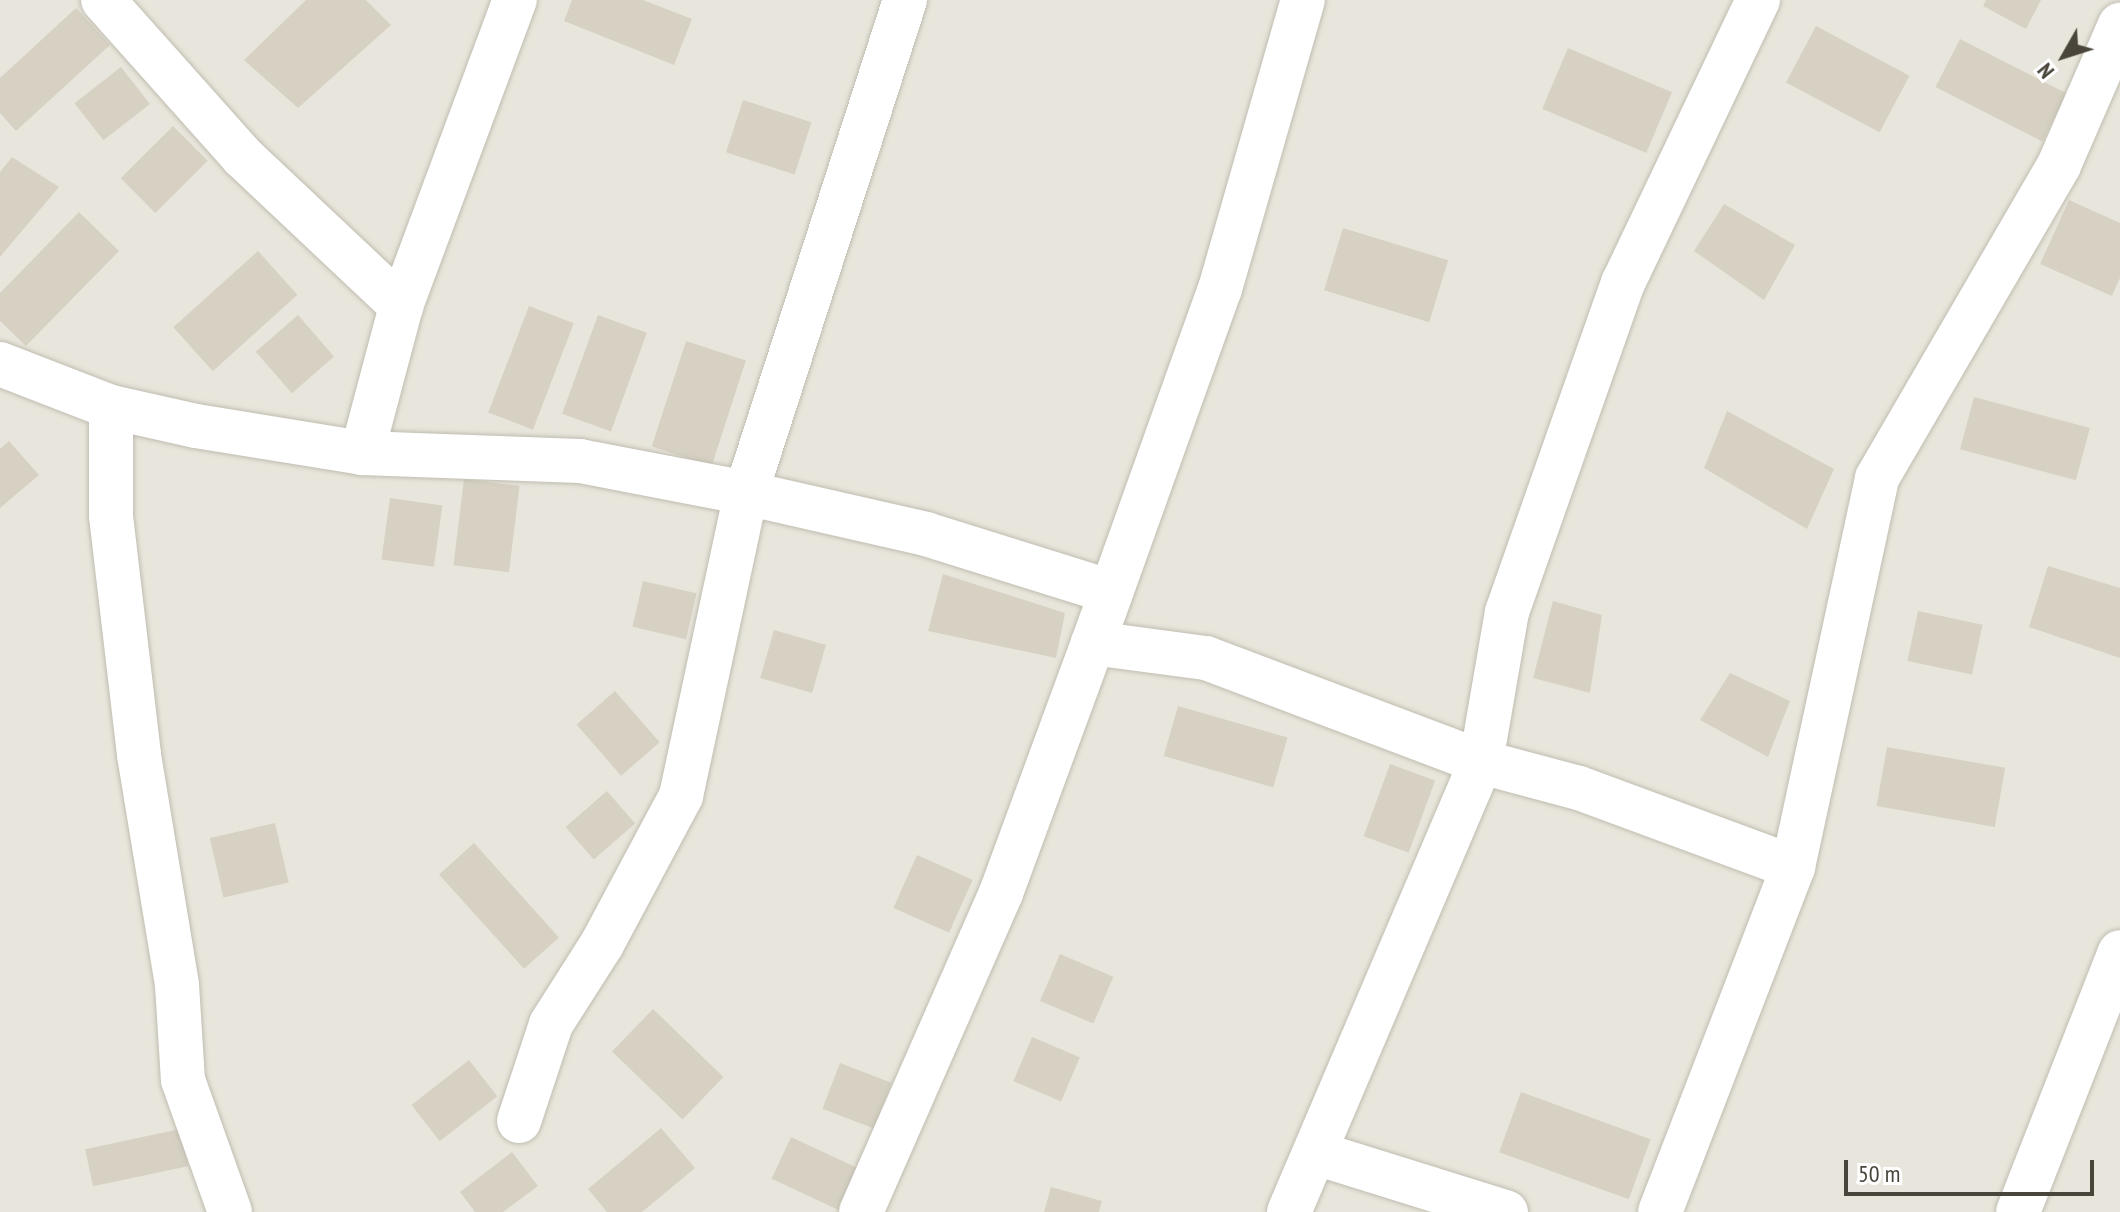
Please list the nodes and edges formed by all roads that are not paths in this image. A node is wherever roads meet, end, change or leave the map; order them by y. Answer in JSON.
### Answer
{"nodes":[{"id":1,"x":103,"y":0,"type":"edge"},
{"id":2,"x":515,"y":0,"type":"edge"},
{"id":3,"x":905,"y":0,"type":"edge"},
{"id":4,"x":1303,"y":0,"type":"edge"},
{"id":5,"x":1758,"y":0,"type":"edge"},
{"id":6,"x":2120,"y":25,"type":"edge"},
{"id":7,"x":401,"y":306,"type":"junction"},
{"id":8,"x":0,"y":364,"type":"edge"},
{"id":9,"x":111,"y":407,"type":"junction"},
{"id":10,"x":362,"y":453,"type":"junction"},
{"id":11,"x":746,"y":493,"type":"junction"},
{"id":12,"x":1111,"y":592,"type":"junction"},
{"id":13,"x":1093,"y":643,"type":"junction"},
{"id":14,"x":1481,"y":762,"type":"junction"},
{"id":15,"x":1793,"y":867,"type":"junction"},
{"id":16,"x":2120,"y":952,"type":"edge"},
{"id":17,"x":519,"y":1121,"type":"dead end"},
{"id":18,"x":1316,"y":1153,"type":"junction"},
{"id":19,"x":230,"y":1212,"type":"edge"},
{"id":20,"x":861,"y":1212,"type":"edge"},
{"id":21,"x":1289,"y":1212,"type":"edge"},
{"id":22,"x":1506,"y":1212,"type":"edge"},
{"id":23,"x":1660,"y":1212,"type":"edge"},
{"id":24,"x":2018,"y":1212,"type":"edge"}],
"edges":[{"from":1,"to":7,"type":"street"},
{"from":2,"to":7,"type":"street"},
{"from":3,"to":11,"type":"street"},
{"from":4,"to":12,"type":"street"},
{"from":5,"to":14,"type":"street"},
{"from":6,"to":15,"type":"street"},
{"from":7,"to":10,"type":"street"},
{"from":8,"to":9,"type":"street"},
{"from":9,"to":10,"type":"street"},
{"from":9,"to":19,"type":"street"},
{"from":10,"to":11,"type":"street"},
{"from":11,"to":12,"type":"street"},
{"from":11,"to":17,"type":"street"},
{"from":12,"to":13,"type":"street"},
{"from":13,"to":14,"type":"street"},
{"from":13,"to":20,"type":"street"},
{"from":14,"to":15,"type":"street"},
{"from":14,"to":18,"type":"street"},
{"from":15,"to":23,"type":"street"},
{"from":16,"to":24,"type":"street"},
{"from":18,"to":21,"type":"street"},
{"from":18,"to":22,"type":"street"}]}
